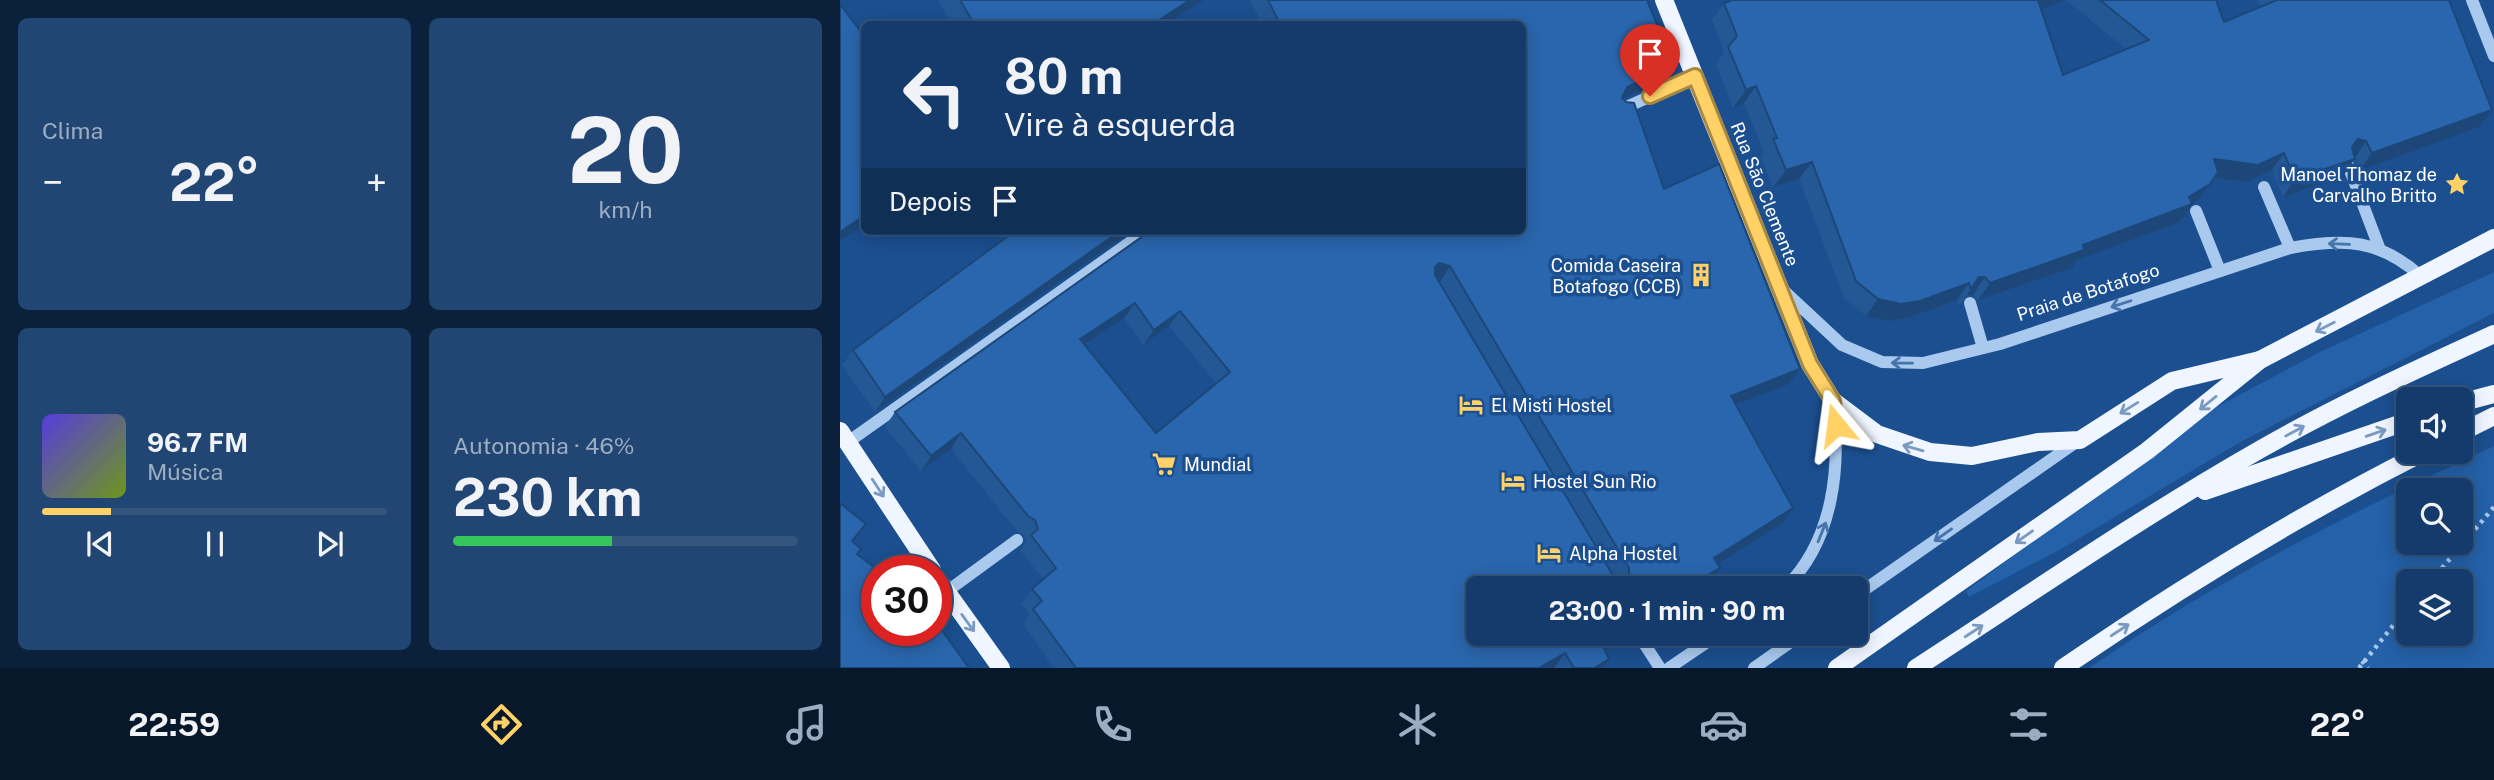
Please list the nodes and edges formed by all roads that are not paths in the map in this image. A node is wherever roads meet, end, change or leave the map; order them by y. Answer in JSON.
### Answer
{"nodes":[{"id":1,"x":1664,"y":0,"type":"edge"},
{"id":2,"x":2472,"y":0,"type":"edge"},
{"id":3,"x":2494,"y":56,"type":"edge"},
{"id":4,"x":1695,"y":76,"type":"junction"},
{"id":5,"x":1620,"y":110,"type":"edge"},
{"id":6,"x":2348,"y":165,"type":"edge"},
{"id":7,"x":2264,"y":187,"type":"edge"},
{"id":8,"x":2196,"y":212,"type":"edge"},
{"id":9,"x":1140,"y":235,"type":"edge"},
{"id":10,"x":2494,"y":238,"type":"edge"},
{"id":11,"x":2379,"y":247,"type":"junction"},
{"id":12,"x":2290,"y":248,"type":"junction"},
{"id":13,"x":2220,"y":271,"type":"junction"},
{"id":14,"x":2422,"y":277,"type":"junction"},
{"id":15,"x":1781,"y":288,"type":"junction"},
{"id":16,"x":1970,"y":303,"type":"edge"},
{"id":17,"x":2494,"y":334,"type":"edge"},
{"id":18,"x":1983,"y":348,"type":"junction"},
{"id":19,"x":2260,"y":360,"type":"junction"},
{"id":20,"x":2494,"y":394,"type":"edge"},
{"id":21,"x":2473,"y":400,"type":"edge"},
{"id":22,"x":1833,"y":401,"type":"junction"},
{"id":23,"x":2494,"y":416,"type":"edge"},
{"id":24,"x":2396,"y":426,"type":"edge"},
{"id":25,"x":2473,"y":426,"type":"edge"},
{"id":26,"x":844,"y":436,"type":"edge"},
{"id":27,"x":2080,"y":440,"type":"junction"},
{"id":28,"x":2400,"y":464,"type":"edge"},
{"id":29,"x":2172,"y":502,"type":"junction"},
{"id":30,"x":1017,"y":540,"type":"dead end"},
{"id":31,"x":922,"y":555,"type":"edge"},
{"id":32,"x":1795,"y":576,"type":"edge"},
{"id":33,"x":952,"y":578,"type":"edge"},
{"id":34,"x":1868,"y":587,"type":"edge"},
{"id":35,"x":952,"y":600,"type":"edge"},
{"id":36,"x":1646,"y":646,"type":"edge"},
{"id":37,"x":1701,"y":646,"type":"edge"},
{"id":38,"x":1785,"y":646,"type":"edge"},
{"id":39,"x":1001,"y":668,"type":"edge"},
{"id":40,"x":1660,"y":668,"type":"edge"},
{"id":41,"x":1669,"y":668,"type":"edge"},
{"id":42,"x":1754,"y":668,"type":"edge"},
{"id":43,"x":1837,"y":668,"type":"edge"},
{"id":44,"x":1916,"y":668,"type":"edge"},
{"id":45,"x":2063,"y":668,"type":"edge"}],
"edges":[{"from":1,"to":4,"type":"main road","name":"Rua São Clemente"},
{"from":2,"to":3,"type":"street"},
{"from":4,"to":5,"type":"street"},
{"from":4,"to":15,"type":"main road","name":"Rua São Clemente"},
{"from":6,"to":11,"type":"street"},
{"from":7,"to":12,"type":"street"},
{"from":8,"to":13,"type":"street"},
{"from":9,"to":26,"type":"street"},
{"from":10,"to":14,"type":"main road"},
{"from":11,"to":12,"type":"street","name":"Praia de Botafogo","one_way":true},
{"from":11,"to":14,"type":"street","name":"Praia de Botafogo"},
{"from":12,"to":13,"type":"street","name":"Praia de Botafogo"},
{"from":13,"to":18,"type":"street","name":"Praia de Botafogo","one_way":true},
{"from":14,"to":19,"type":"main road","one_way":true},
{"from":18,"to":15,"type":"street","name":"Praia de Botafogo","one_way":true},
{"from":15,"to":22,"type":"main road","name":"Rua São Clemente"},
{"from":16,"to":18,"type":"street"},
{"from":29,"to":17,"type":"main road","one_way":true},
{"from":19,"to":27,"type":"main road","one_way":true},
{"from":19,"to":43,"type":"main road","one_way":true},
{"from":20,"to":21,"type":"main road"},
{"from":27,"to":22,"type":"main road","one_way":true},
{"from":32,"to":22,"type":"street","one_way":true},
{"from":23,"to":25,"type":"main road"},
{"from":29,"to":24,"type":"main road","one_way":true},
{"from":26,"to":31,"type":"main road","one_way":true},
{"from":27,"to":34,"type":"street","one_way":true},
{"from":45,"to":28,"type":"main road","one_way":true},
{"from":44,"to":29,"type":"main road","one_way":true},
{"from":30,"to":33,"type":"street"},
{"from":35,"to":39,"type":"main road","one_way":true},
{"from":36,"to":40,"type":"street"},
{"from":37,"to":41,"type":"street"},
{"from":38,"to":42,"type":"street"}]}
